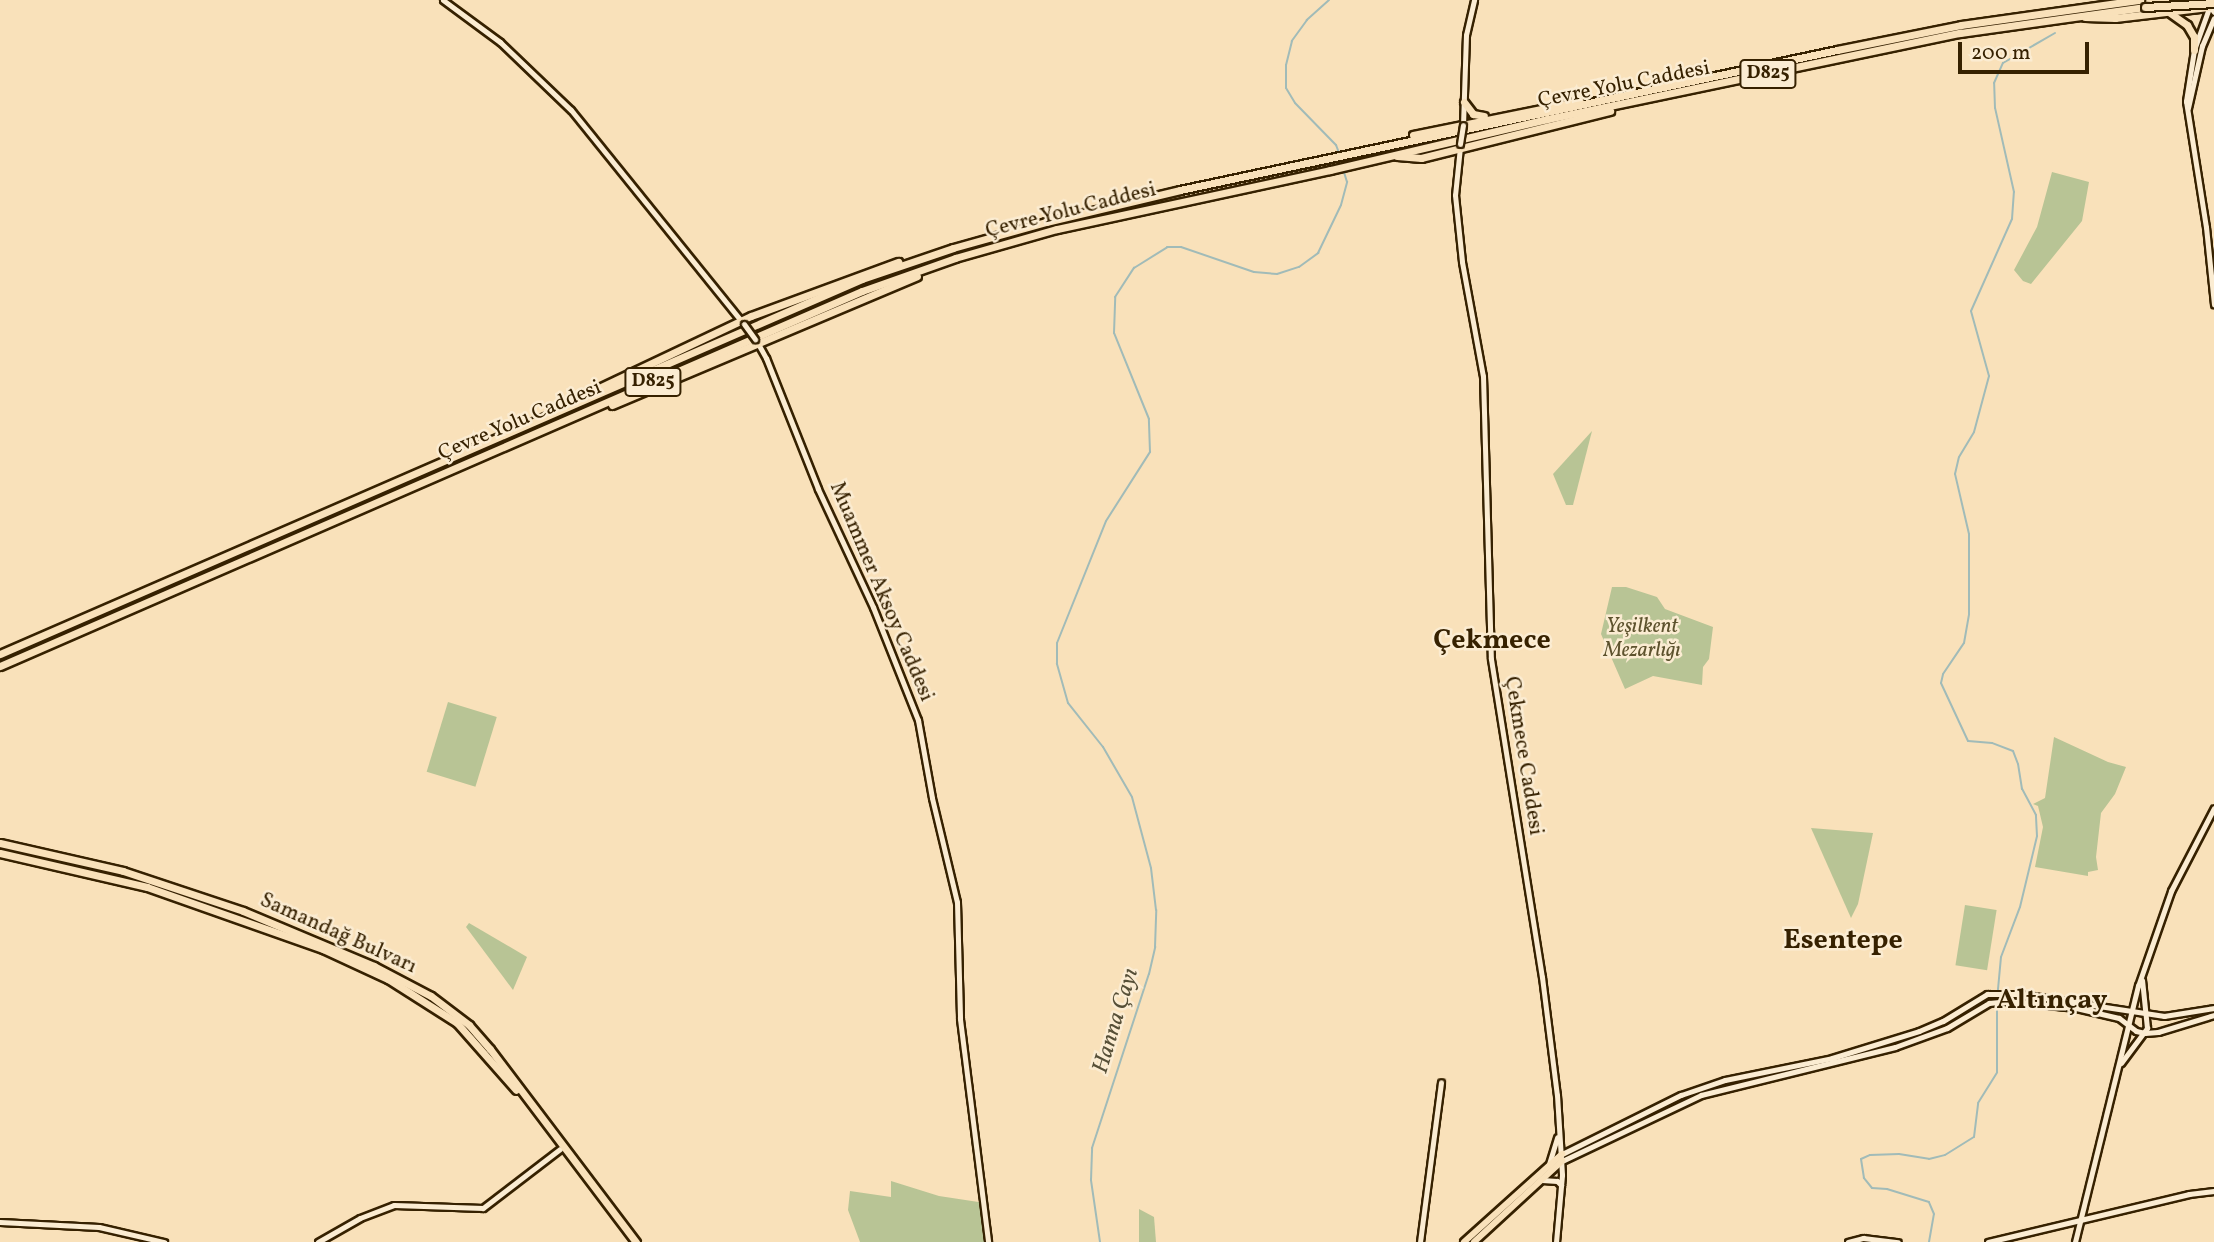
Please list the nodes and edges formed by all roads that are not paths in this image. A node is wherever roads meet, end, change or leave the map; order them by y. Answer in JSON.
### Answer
{"nodes":[{"id":1,"x":443,"y":0,"type":"edge"},
{"id":2,"x":1474,"y":0,"type":"edge"},
{"id":3,"x":2094,"y":0,"type":"edge"},
{"id":4,"x":2143,"y":4,"type":"edge"},
{"id":5,"x":2210,"y":6,"type":"edge"},
{"id":6,"x":2162,"y":12,"type":"junction"},
{"id":7,"x":2059,"y":13,"type":"junction"},
{"id":8,"x":2214,"y":18,"type":"edge"},
{"id":9,"x":2194,"y":50,"type":"junction"},
{"id":10,"x":1640,"y":93,"type":"junction"},
{"id":11,"x":1654,"y":99,"type":"junction"},
{"id":12,"x":1464,"y":102,"type":"junction"},
{"id":13,"x":2188,"y":108,"type":"junction"},
{"id":14,"x":1492,"y":117,"type":"junction"},
{"id":15,"x":1463,"y":124,"type":"junction"},
{"id":16,"x":1391,"y":145,"type":"junction"},
{"id":17,"x":1460,"y":147,"type":"junction"},
{"id":18,"x":1393,"y":155,"type":"junction"},
{"id":19,"x":2208,"y":240,"type":"junction"},
{"id":20,"x":2214,"y":245,"type":"edge"},
{"id":21,"x":953,"y":248,"type":"junction"},
{"id":22,"x":956,"y":258,"type":"junction"},
{"id":23,"x":2212,"y":265,"type":"edge"},
{"id":24,"x":2214,"y":305,"type":"edge"},
{"id":25,"x":743,"y":322,"type":"junction"},
{"id":26,"x":756,"y":341,"type":"junction"},
{"id":27,"x":577,"y":402,"type":"junction"},
{"id":28,"x":562,"y":422,"type":"junction"},
{"id":29,"x":0,"y":654,"type":"edge"},
{"id":30,"x":0,"y":666,"type":"edge"},
{"id":31,"x":2214,"y":808,"type":"edge"},
{"id":32,"x":0,"y":844,"type":"edge"},
{"id":33,"x":0,"y":853,"type":"edge"},
{"id":34,"x":2143,"y":977,"type":"junction"},
{"id":35,"x":2214,"y":1008,"type":"edge"},
{"id":36,"x":2133,"y":1012,"type":"junction"},
{"id":37,"x":2147,"y":1014,"type":"junction"},
{"id":38,"x":2214,"y":1015,"type":"edge"},
{"id":39,"x":2130,"y":1024,"type":"junction"},
{"id":40,"x":2145,"y":1032,"type":"junction"},
{"id":41,"x":2121,"y":1063,"type":"junction"},
{"id":42,"x":1725,"y":1080,"type":"junction"},
{"id":43,"x":1441,"y":1082,"type":"dead end"},
{"id":44,"x":1720,"y":1087,"type":"junction"},
{"id":45,"x":1644,"y":1112,"type":"junction"},
{"id":46,"x":1645,"y":1122,"type":"junction"},
{"id":47,"x":1559,"y":1127,"type":"junction"},
{"id":48,"x":560,"y":1149,"type":"junction"},
{"id":49,"x":1562,"y":1158,"type":"junction"},
{"id":50,"x":1548,"y":1166,"type":"junction"},
{"id":51,"x":1542,"y":1180,"type":"junction"},
{"id":52,"x":1561,"y":1185,"type":"junction"},
{"id":53,"x":2214,"y":1191,"type":"edge"},
{"id":54,"x":2080,"y":1220,"type":"junction"},
{"id":55,"x":0,"y":1222,"type":"edge"},
{"id":56,"x":1423,"y":1239,"type":"edge"},
{"id":57,"x":1871,"y":1241,"type":"edge"},
{"id":58,"x":164,"y":1242,"type":"edge"},
{"id":59,"x":318,"y":1242,"type":"edge"},
{"id":60,"x":635,"y":1242,"type":"edge"},
{"id":61,"x":988,"y":1242,"type":"edge"},
{"id":62,"x":1464,"y":1242,"type":"edge"},
{"id":63,"x":1474,"y":1242,"type":"edge"},
{"id":64,"x":1556,"y":1242,"type":"edge"},
{"id":65,"x":1848,"y":1242,"type":"edge"},
{"id":66,"x":1898,"y":1242,"type":"edge"},
{"id":67,"x":1988,"y":1242,"type":"edge"},
{"id":68,"x":2075,"y":1242,"type":"edge"}],
"edges":[{"from":1,"to":25,"type":"main road","name":"Muammer Aksoy Caddesi"},
{"from":2,"to":12,"type":"main road","name":"Çekmece Caddesi"},
{"from":3,"to":7,"type":"highway"},
{"from":4,"to":5,"type":"highway","name":"Çevre Yolu Caddesi","number":"D825","bridge":true},
{"from":4,"to":7,"type":"highway","name":"Çevre Yolu Caddesi","number":"D825"},
{"from":5,"to":6,"type":"highway"},
{"from":5,"to":9,"type":"main road"},
{"from":6,"to":7,"type":"highway"},
{"from":6,"to":9,"type":"highway"},
{"from":7,"to":10,"type":"highway","name":"Çevre Yolu Caddesi","number":"D825"},
{"from":7,"to":11,"type":"highway","name":"Çevre Yolu Caddesi","number":"D825"},
{"from":8,"to":13,"type":"main road"},
{"from":9,"to":13,"type":"main road"},
{"from":10,"to":14,"type":"highway"},
{"from":10,"to":16,"type":"highway","name":"Çevre Yolu Caddesi","number":"D825"},
{"from":11,"to":17,"type":"highway"},
{"from":11,"to":18,"type":"highway","name":"Çevre Yolu Caddesi","number":"D825"},
{"from":12,"to":14,"type":"highway"},
{"from":12,"to":15,"type":"main road","name":"Çekmece Caddesi"},
{"from":13,"to":19,"type":"main road"},
{"from":14,"to":15,"type":"highway"},
{"from":15,"to":16,"type":"highway"},
{"from":15,"to":17,"type":"main road","name":"Çekmece Caddesi","bridge":true},
{"from":16,"to":21,"type":"highway","name":"Çevre Yolu Caddesi","number":"D825"},
{"from":17,"to":18,"type":"highway"},
{"from":17,"to":47,"type":"main road","name":"Çekmece Caddesi"},
{"from":18,"to":22,"type":"highway","name":"Çevre Yolu Caddesi","number":"D825"},
{"from":19,"to":20,"type":"main road"},
{"from":19,"to":23,"type":"main road"},
{"from":21,"to":25,"type":"highway"},
{"from":21,"to":27,"type":"highway","name":"Çevre Yolu Caddesi","number":"D825"},
{"from":22,"to":26,"type":"highway"},
{"from":22,"to":28,"type":"highway","name":"Çevre Yolu Caddesi","number":"D825"},
{"from":23,"to":24,"type":"main road"},
{"from":25,"to":26,"type":"main road","name":"Muammer Aksoy Caddesi","bridge":true},
{"from":25,"to":27,"type":"highway"},
{"from":26,"to":28,"type":"highway"},
{"from":26,"to":61,"type":"main road","name":"Muammer Aksoy Caddesi"},
{"from":27,"to":29,"type":"highway","name":"Çevre Yolu Caddesi","number":"D825"},
{"from":28,"to":30,"type":"highway","name":"Çevre Yolu Caddesi","number":"D825"},
{"from":31,"to":34,"type":"main road"},
{"from":32,"to":60,"type":"highway","name":"Samandağ Bulvarı"},
{"from":33,"to":48,"type":"highway","name":"Samandağ Bulvarı"},
{"from":34,"to":36,"type":"main road"},
{"from":34,"to":37,"type":"main road"},
{"from":35,"to":37,"type":"main road"},
{"from":36,"to":37,"type":"main road"},
{"from":36,"to":39,"type":"main road"},
{"from":36,"to":42,"type":"main road"},
{"from":37,"to":40,"type":"main road"},
{"from":38,"to":40,"type":"main road"},
{"from":39,"to":40,"type":"main road"},
{"from":39,"to":41,"type":"main road"},
{"from":39,"to":44,"type":"main road"},
{"from":40,"to":41,"type":"main road"},
{"from":41,"to":54,"type":"main road"},
{"from":42,"to":44,"type":"main road"},
{"from":42,"to":44,"type":"main road"},
{"from":43,"to":56,"type":"main road"},
{"from":44,"to":45,"type":"main road"},
{"from":44,"to":46,"type":"main road"},
{"from":45,"to":46,"type":"main road"},
{"from":45,"to":49,"type":"main road"},
{"from":46,"to":49,"type":"main road"},
{"from":47,"to":49,"type":"main road","name":"Çekmece Caddesi"},
{"from":47,"to":50,"type":"main road"},
{"from":48,"to":59,"type":"main road"},
{"from":48,"to":60,"type":"highway","name":"Samandağ Bulvarı"},
{"from":49,"to":50,"type":"main road"},
{"from":49,"to":51,"type":"main road"},
{"from":49,"to":52,"type":"main road","name":"Çekmece Caddesi"},
{"from":50,"to":62,"type":"main road"},
{"from":51,"to":52,"type":"main road"},
{"from":51,"to":63,"type":"main road"},
{"from":52,"to":64,"type":"main road","name":"Çekmece Caddesi"},
{"from":53,"to":54,"type":"main road"},
{"from":54,"to":67,"type":"main road"},
{"from":54,"to":68,"type":"main road"},
{"from":55,"to":58,"type":"main road"},
{"from":57,"to":65,"type":"main road"},
{"from":57,"to":66,"type":"main road"}]}
